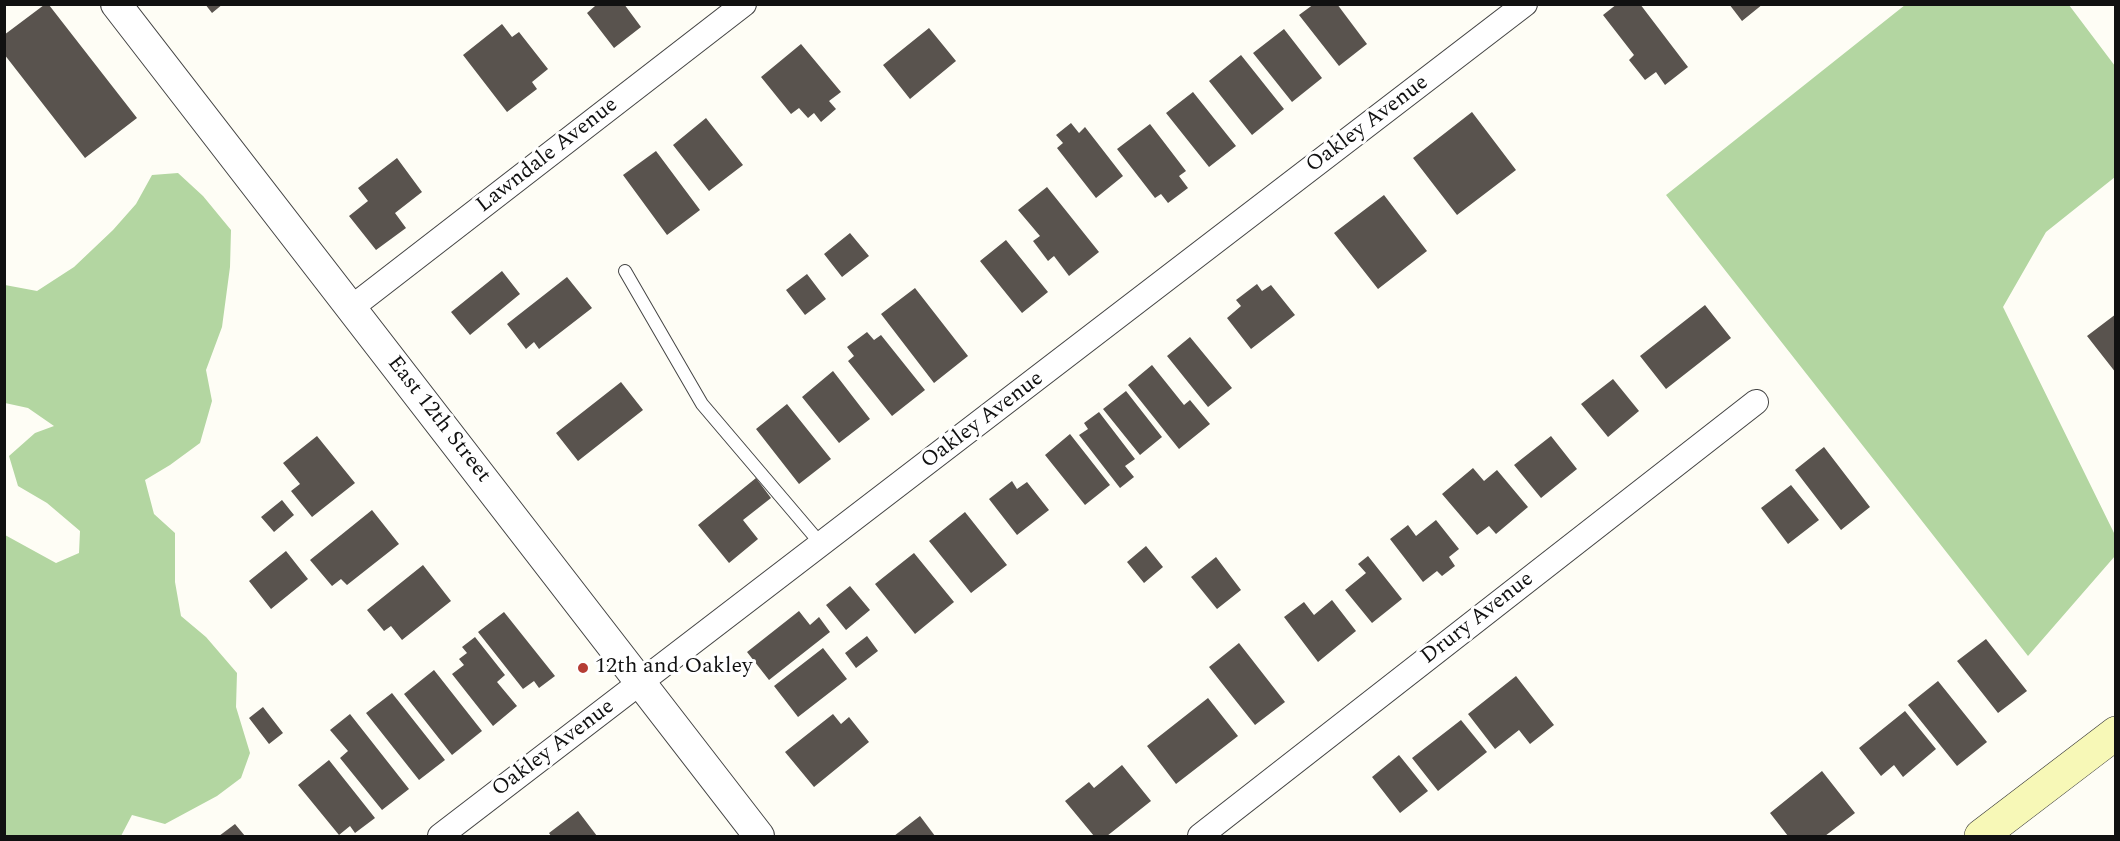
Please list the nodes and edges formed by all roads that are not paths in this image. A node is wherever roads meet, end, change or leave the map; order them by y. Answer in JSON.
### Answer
{"nodes":[{"id":1,"x":116,"y":4,"type":"edge"},
{"id":2,"x":744,"y":4,"type":"edge"},
{"id":3,"x":1525,"y":4,"type":"edge"},
{"id":4,"x":625,"y":271,"type":"dead end"},
{"id":5,"x":351,"y":308,"type":"junction"},
{"id":6,"x":1756,"y":402,"type":"dead end"},
{"id":7,"x":821,"y":544,"type":"junction"},
{"id":8,"x":640,"y":683,"type":"junction"},
{"id":9,"x":2115,"y":733,"type":"edge"},
{"id":10,"x":440,"y":837,"type":"edge"},
{"id":11,"x":759,"y":837,"type":"edge"},
{"id":12,"x":1200,"y":837,"type":"edge"},
{"id":13,"x":1981,"y":837,"type":"edge"}],
"edges":[{"from":1,"to":5,"type":"street","name":"East 12th Street"},
{"from":2,"to":5,"type":"street","name":"Lawndale Avenue"},
{"from":3,"to":7,"type":"street","name":"Oakley Avenue"},
{"from":4,"to":7,"type":"lane"},
{"from":5,"to":8,"type":"street","name":"East 12th Street"},
{"from":6,"to":12,"type":"street","name":"Drury Avenue"},
{"from":7,"to":8,"type":"street","name":"Oakley Avenue"},
{"from":8,"to":10,"type":"street","name":"Oakley Avenue"},
{"from":8,"to":11,"type":"street","name":"East 12th Street"},
{"from":9,"to":13,"type":"main road"}]}
